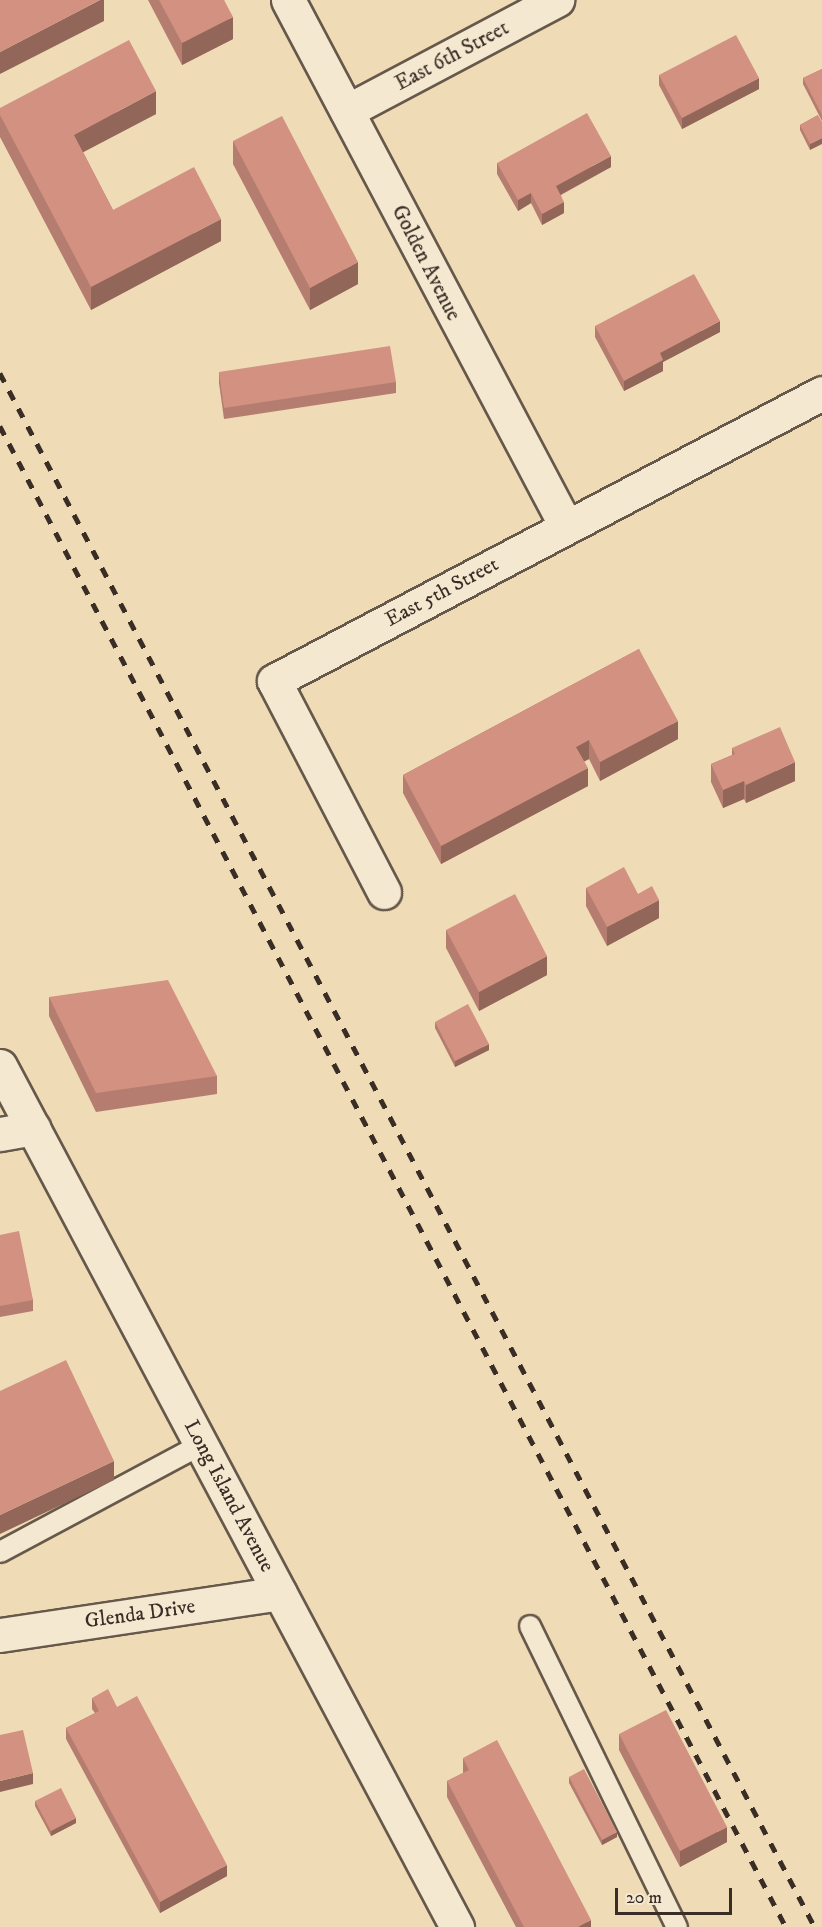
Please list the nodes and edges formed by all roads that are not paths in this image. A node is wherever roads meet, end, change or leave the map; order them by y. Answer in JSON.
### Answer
{"nodes":[{"id":1,"x":288,"y":0,"type":"edge"},
{"id":2,"x":557,"y":0,"type":"edge"},
{"id":3,"x":347,"y":111,"type":"junction"},
{"id":4,"x":822,"y":393,"type":"edge"},
{"id":5,"x":566,"y":526,"type":"junction"},
{"id":6,"x":384,"y":892,"type":"dead end"},
{"id":7,"x":0,"y":1066,"type":"edge"},
{"id":8,"x":33,"y":1128,"type":"junction"},
{"id":9,"x":0,"y":1134,"type":"edge"},
{"id":10,"x":202,"y":1444,"type":"junction"},
{"id":11,"x":0,"y":1551,"type":"edge"},
{"id":12,"x":280,"y":1593,"type":"junction"},
{"id":13,"x":530,"y":1626,"type":"dead end"},
{"id":14,"x":0,"y":1635,"type":"edge"},
{"id":15,"x":457,"y":1927,"type":"edge"},
{"id":16,"x":677,"y":1927,"type":"edge"}],
"edges":[{"from":1,"to":3,"type":"street","name":"Golden Avenue"},
{"from":2,"to":3,"type":"street","name":"East 6th Street"},
{"from":3,"to":5,"type":"street","name":"Golden Avenue"},
{"from":4,"to":5,"type":"street","name":"East 5th Street"},
{"from":5,"to":6,"type":"street","name":"East 5th Street"},
{"from":7,"to":8,"type":"street","name":"Long Island Avenue"},
{"from":8,"to":9,"type":"street"},
{"from":8,"to":10,"type":"street","name":"Long Island Avenue"},
{"from":10,"to":11,"type":"lane"},
{"from":10,"to":12,"type":"street","name":"Long Island Avenue"},
{"from":12,"to":14,"type":"street","name":"Glenda Drive"},
{"from":12,"to":15,"type":"street","name":"Long Island Avenue"},
{"from":13,"to":16,"type":"lane"}]}
